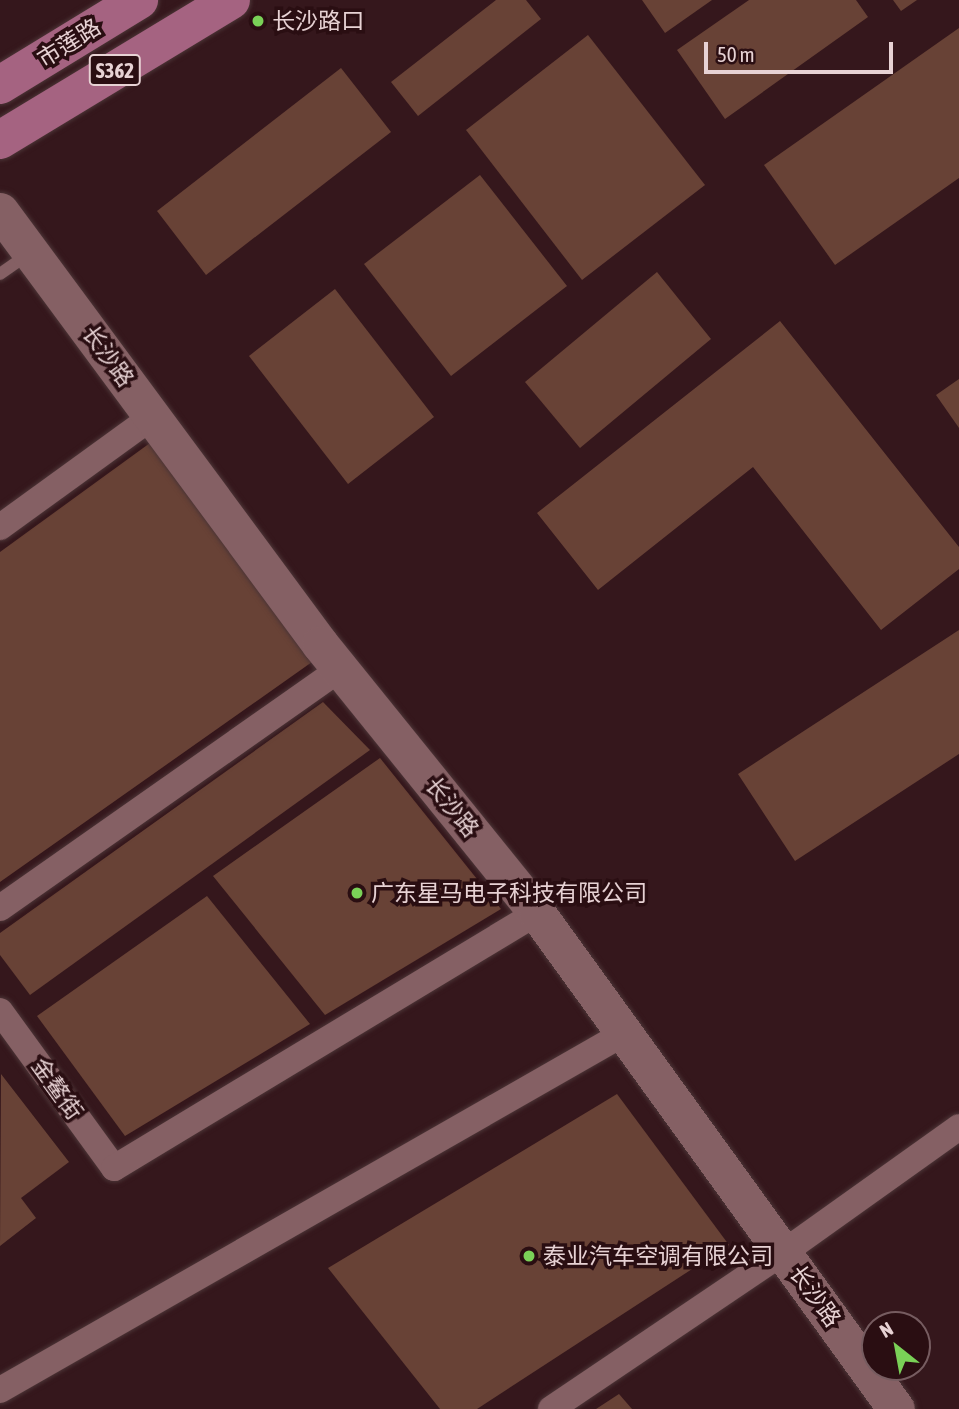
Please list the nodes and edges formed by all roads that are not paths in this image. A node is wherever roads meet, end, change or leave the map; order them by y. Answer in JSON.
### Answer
{"nodes":[{"id":1,"x":139,"y":0,"type":"edge"},
{"id":2,"x":231,"y":0,"type":"edge"},
{"id":3,"x":0,"y":85,"type":"edge"},
{"id":4,"x":0,"y":140,"type":"edge"},
{"id":5,"x":0,"y":211,"type":"edge"},
{"id":6,"x":32,"y":252,"type":"junction"},
{"id":7,"x":0,"y":274,"type":"edge"},
{"id":8,"x":152,"y":417,"type":"junction"},
{"id":9,"x":0,"y":527,"type":"edge"},
{"id":10,"x":341,"y":668,"type":"junction"},
{"id":11,"x":0,"y":908,"type":"edge"},
{"id":12,"x":537,"y":914,"type":"junction"},
{"id":13,"x":0,"y":1010,"type":"edge"},
{"id":14,"x":623,"y":1034,"type":"junction"},
{"id":15,"x":959,"y":1127,"type":"edge"},
{"id":16,"x":784,"y":1252,"type":"junction"},
{"id":17,"x":0,"y":1390,"type":"edge"},
{"id":18,"x":551,"y":1409,"type":"edge"},
{"id":19,"x":896,"y":1409,"type":"edge"}],
"edges":[{"from":1,"to":3,"type":"main road","name":"市莲路","number":"S362"},
{"from":2,"to":4,"type":"main road","name":"市莲路","number":"S362"},
{"from":5,"to":6,"type":"street","name":"长沙路"},
{"from":6,"to":7,"type":"lane"},
{"from":6,"to":8,"type":"street","name":"长沙路"},
{"from":8,"to":9,"type":"street"},
{"from":8,"to":10,"type":"street","name":"长沙路"},
{"from":10,"to":11,"type":"street"},
{"from":10,"to":12,"type":"street","name":"长沙路"},
{"from":12,"to":13,"type":"street","name":"金鳌街"},
{"from":12,"to":14,"type":"street","name":"长沙路"},
{"from":14,"to":16,"type":"street","name":"长沙路"},
{"from":14,"to":17,"type":"street"},
{"from":15,"to":16,"type":"street"},
{"from":16,"to":18,"type":"street"},
{"from":16,"to":19,"type":"street","name":"长沙路"}]}
